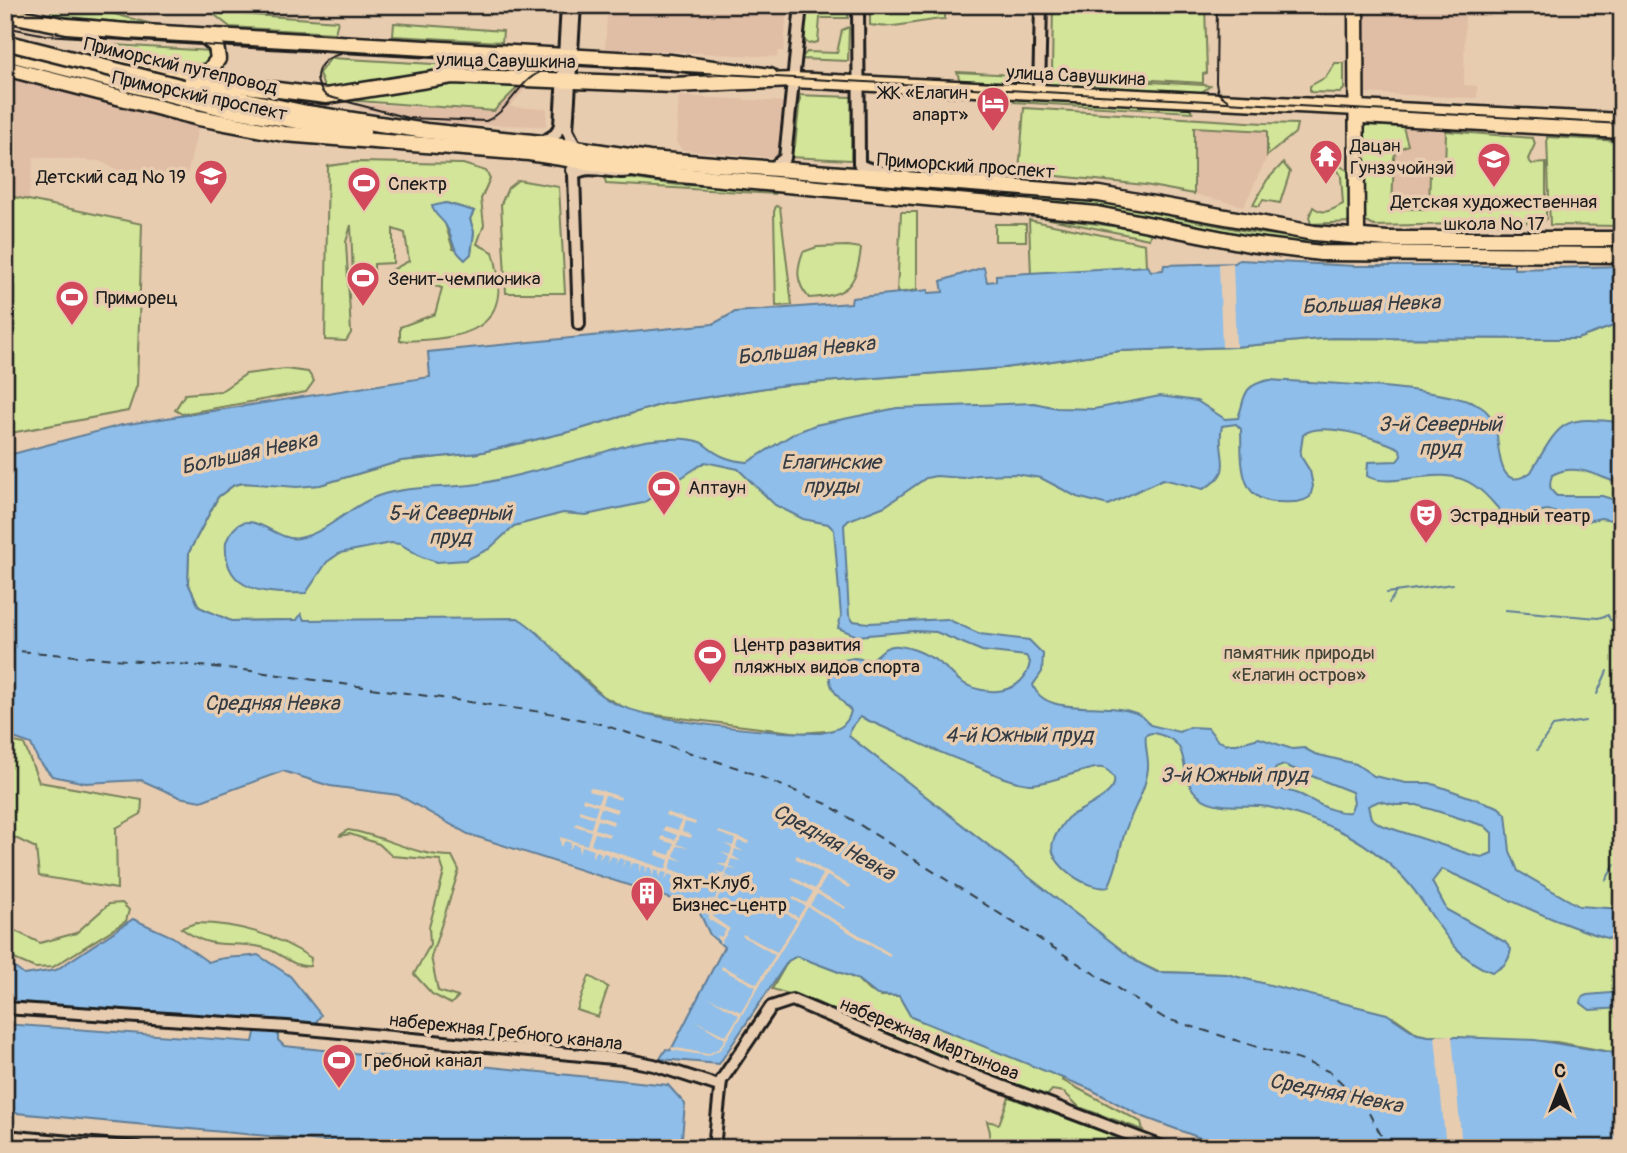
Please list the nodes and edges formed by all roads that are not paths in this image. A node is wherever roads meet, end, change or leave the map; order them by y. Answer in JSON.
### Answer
{"nodes":[{"id":1,"x":568,"y":5,"type":"edge"},
{"id":2,"x":575,"y":5,"type":"edge"},
{"id":3,"x":801,"y":5,"type":"edge"},
{"id":4,"x":858,"y":5,"type":"edge"},
{"id":5,"x":1041,"y":5,"type":"edge"},
{"id":6,"x":1356,"y":5,"type":"edge"},
{"id":7,"x":5,"y":14,"type":"edge"},
{"id":8,"x":204,"y":36,"type":"junction"},
{"id":9,"x":6,"y":53,"type":"edge"},
{"id":10,"x":569,"y":57,"type":"junction"},
{"id":11,"x":179,"y":75,"type":"junction"},
{"id":12,"x":793,"y":80,"type":"junction"},
{"id":13,"x":566,"y":81,"type":"junction"},
{"id":14,"x":859,"y":83,"type":"junction"},
{"id":15,"x":1039,"y":93,"type":"junction"},
{"id":16,"x":1357,"y":110,"type":"junction"},
{"id":17,"x":307,"y":118,"type":"junction"},
{"id":18,"x":1622,"y":121,"type":"edge"},
{"id":19,"x":1622,"y":131,"type":"edge"},
{"id":20,"x":542,"y":143,"type":"junction"},
{"id":21,"x":474,"y":148,"type":"junction"},
{"id":22,"x":576,"y":148,"type":"junction"},
{"id":23,"x":561,"y":158,"type":"junction"},
{"id":24,"x":785,"y":158,"type":"junction"},
{"id":25,"x":770,"y":169,"type":"junction"},
{"id":26,"x":635,"y":170,"type":"junction"},
{"id":27,"x":801,"y":172,"type":"junction"},
{"id":28,"x":574,"y":174,"type":"junction"},
{"id":29,"x":897,"y":179,"type":"junction"},
{"id":30,"x":1357,"y":237,"type":"junction"},
{"id":31,"x":1622,"y":239,"type":"edge"},
{"id":32,"x":1622,"y":255,"type":"edge"},
{"id":33,"x":579,"y":324,"type":"dead end"},
{"id":34,"x":5,"y":1008,"type":"edge"},
{"id":35,"x":719,"y":1086,"type":"junction"},
{"id":36,"x":5,"y":1136,"type":"edge"},
{"id":37,"x":5,"y":1143,"type":"edge"},
{"id":38,"x":64,"y":1148,"type":"edge"},
{"id":39,"x":138,"y":1148,"type":"edge"},
{"id":40,"x":714,"y":1148,"type":"edge"},
{"id":41,"x":1164,"y":1148,"type":"edge"}],
"edges":[{"from":1,"to":10,"type":"street"},
{"from":2,"to":10,"type":"street"},
{"from":3,"to":12,"type":"street"},
{"from":4,"to":14,"type":"street"},
{"from":5,"to":15,"type":"street"},
{"from":6,"to":16,"type":"main road"},
{"from":7,"to":8,"type":"main road","name":"улица Савушкина"},
{"from":8,"to":10,"type":"main road","name":"улица Савушкина"},
{"from":8,"to":11,"type":"main road","name":"улица Савушкина"},
{"from":9,"to":11,"type":"main road","name":"улица Савушкина"},
{"from":9,"to":17,"type":"main road","name":"Приморский путепровод","bridge":true},
{"from":9,"to":21,"type":"main road","name":"Приморский проспект"},
{"from":10,"to":12,"type":"main road","name":"улица Савушкина"},
{"from":10,"to":13,"type":"street"},
{"from":11,"to":13,"type":"main road","name":"улица Савушкина"},
{"from":12,"to":13,"type":"main road","name":"улица Савушкина"},
{"from":12,"to":14,"type":"main road","name":"улица Савушкина"},
{"from":12,"to":24,"type":"street"},
{"from":13,"to":20,"type":"street"},
{"from":13,"to":22,"type":"street"},
{"from":14,"to":15,"type":"main road","name":"улица Савушкина"},
{"from":14,"to":29,"type":"street"},
{"from":15,"to":16,"type":"main road","name":"улица Савушкина"},
{"from":16,"to":18,"type":"main road","name":"улица Савушкина"},
{"from":16,"to":19,"type":"main road","name":"улица Савушкина"},
{"from":16,"to":30,"type":"main road"},
{"from":17,"to":20,"type":"main road","name":"Приморский проспект"},
{"from":17,"to":21,"type":"main road","name":"Приморский проспект"},
{"from":20,"to":22,"type":"main road","name":"Приморский проспект"},
{"from":21,"to":23,"type":"main road","name":"Приморский проспект"},
{"from":22,"to":25,"type":"main road","name":"Приморский проспект"},
{"from":23,"to":26,"type":"main road","name":"Приморский проспект"},
{"from":23,"to":28,"type":"street"},
{"from":24,"to":25,"type":"street"},
{"from":24,"to":27,"type":"street"},
{"from":25,"to":27,"type":"main road","name":"Приморский проспект"},
{"from":26,"to":28,"type":"street"},
{"from":26,"to":32,"type":"main road","name":"Приморский проспект"},
{"from":27,"to":29,"type":"main road","name":"Приморский проспект"},
{"from":28,"to":33,"type":"street"},
{"from":29,"to":30,"type":"main road","name":"Приморский проспект"},
{"from":30,"to":31,"type":"main road","name":"Приморский проспект"},
{"from":34,"to":35,"type":"street","name":"набережная Гребного канала"},
{"from":35,"to":40,"type":"street"},
{"from":35,"to":41,"type":"street","name":"набережная Мартынова"},
{"from":36,"to":39,"type":"street"},
{"from":37,"to":38,"type":"street"}]}
